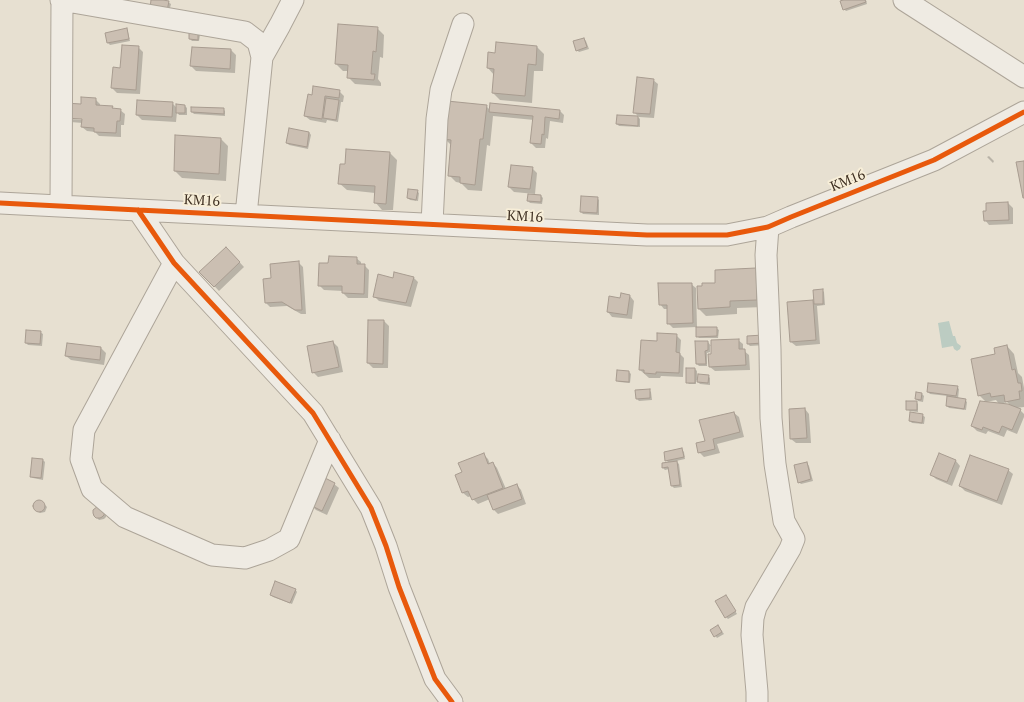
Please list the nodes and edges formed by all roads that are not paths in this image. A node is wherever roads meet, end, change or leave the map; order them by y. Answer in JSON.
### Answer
{"nodes":[{"id":1,"x":62,"y":0,"type":"edge"},
{"id":2,"x":293,"y":0,"type":"edge"},
{"id":3,"x":904,"y":0,"type":"edge"},
{"id":4,"x":463,"y":24,"type":"dead end"},
{"id":5,"x":262,"y":57,"type":"junction"},
{"id":6,"x":1024,"y":77,"type":"edge"},
{"id":7,"x":1024,"y":112,"type":"edge"},
{"id":8,"x":0,"y":202,"type":"edge"},
{"id":9,"x":61,"y":205,"type":"junction"},
{"id":10,"x":138,"y":210,"type":"junction"},
{"id":11,"x":246,"y":215,"type":"junction"},
{"id":12,"x":432,"y":224,"type":"junction"},
{"id":13,"x":768,"y":227,"type":"junction"},
{"id":14,"x":174,"y":263,"type":"junction"},
{"id":15,"x":330,"y":440,"type":"junction"},
{"id":16,"x":452,"y":702,"type":"edge"},
{"id":17,"x":757,"y":702,"type":"edge"}],
"edges":[{"from":1,"to":5,"type":"street"},
{"from":1,"to":9,"type":"street"},
{"from":2,"to":5,"type":"street"},
{"from":3,"to":6,"type":"street"},
{"from":4,"to":12,"type":"street"},
{"from":5,"to":11,"type":"street"},
{"from":7,"to":13,"type":"street","name":"KM16"},
{"from":8,"to":9,"type":"street","name":"KM16"},
{"from":9,"to":10,"type":"street","name":"KM16"},
{"from":10,"to":11,"type":"street","name":"KM16"},
{"from":10,"to":14,"type":"street"},
{"from":11,"to":12,"type":"street","name":"KM16"},
{"from":12,"to":13,"type":"street","name":"KM16"},
{"from":13,"to":17,"type":"street"},
{"from":14,"to":15,"type":"street"},
{"from":14,"to":15,"type":"street"},
{"from":15,"to":16,"type":"street"}]}
